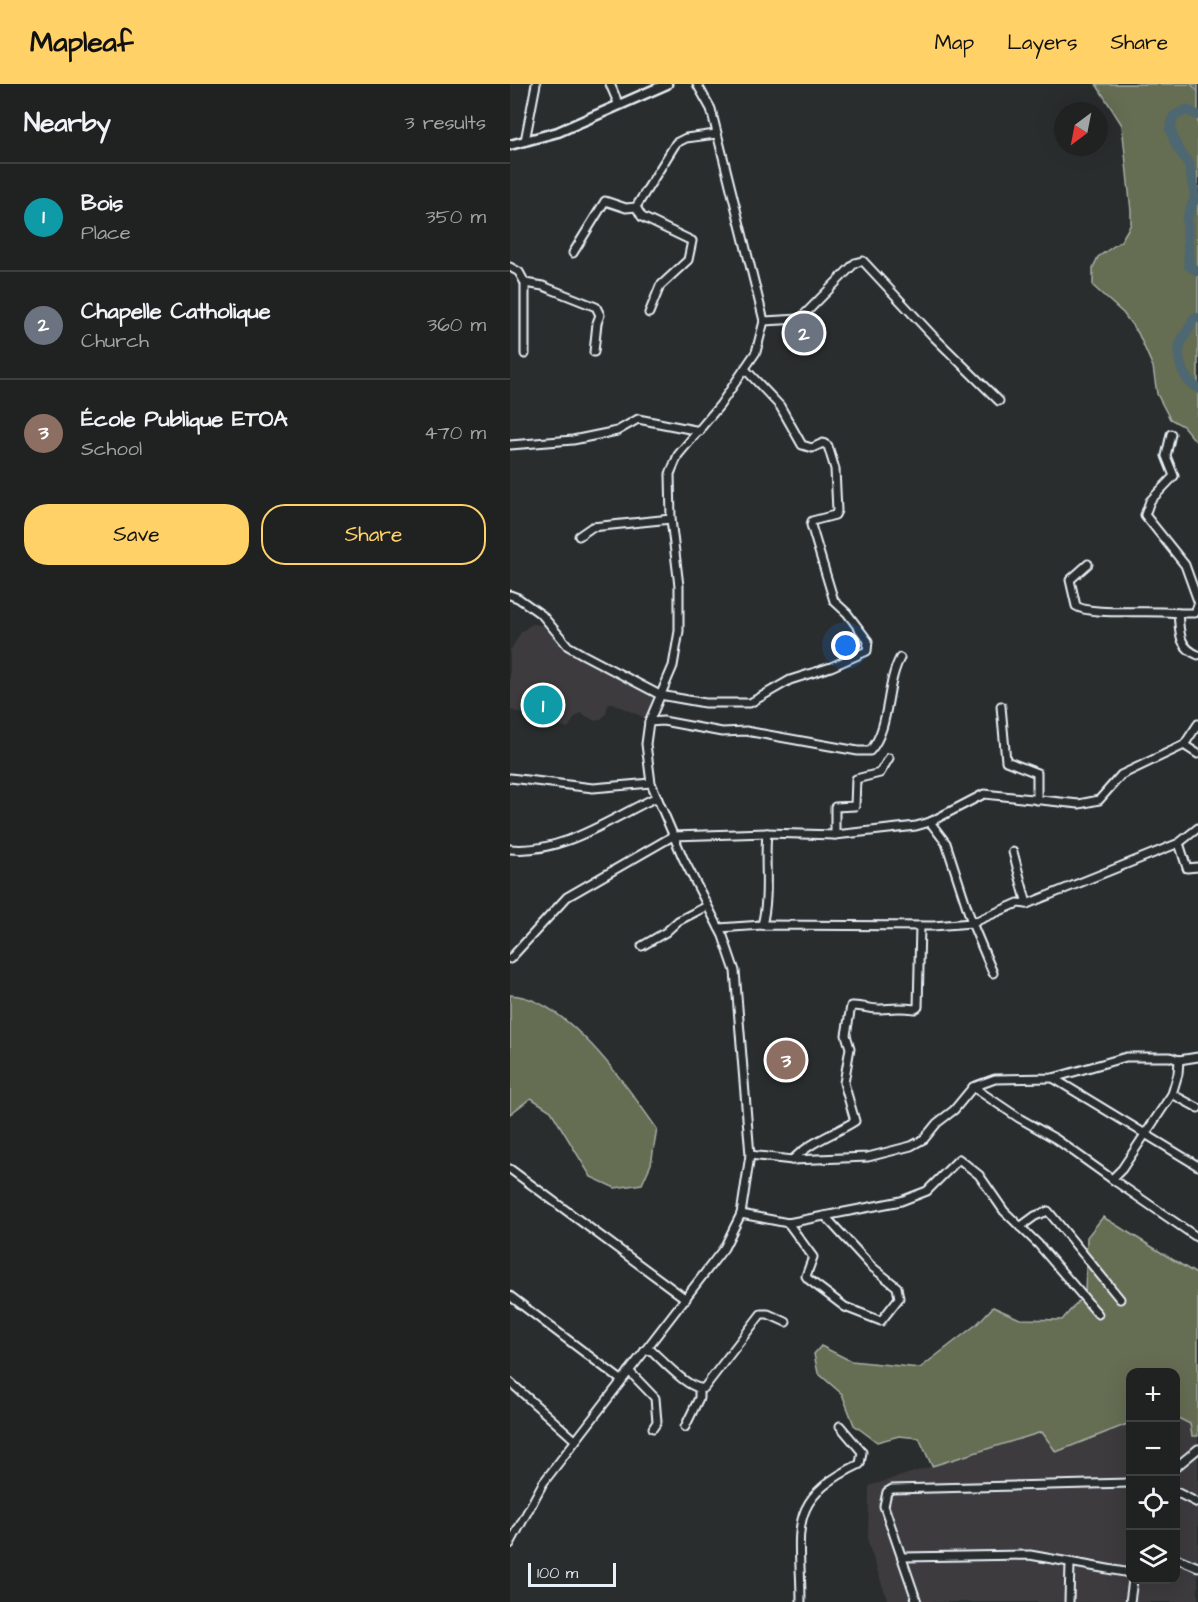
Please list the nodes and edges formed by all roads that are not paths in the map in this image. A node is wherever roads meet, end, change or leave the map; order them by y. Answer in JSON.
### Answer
{"nodes":[{"id":1,"x":536,"y":84,"type":"edge"},
{"id":2,"x":610,"y":84,"type":"edge"},
{"id":3,"x":667,"y":84,"type":"edge"},
{"id":4,"x":697,"y":84,"type":"edge"},
{"id":5,"x":620,"y":105,"type":"junction"},
{"id":6,"x":716,"y":134,"type":"junction"},
{"id":7,"x":525,"y":141,"type":"junction"},
{"id":8,"x":510,"y":145,"type":"edge"},
{"id":9,"x":636,"y":207,"type":"junction"},
{"id":10,"x":573,"y":253,"type":"dead end"},
{"id":11,"x":510,"y":267,"type":"edge"},
{"id":12,"x":525,"y":283,"type":"junction"},
{"id":13,"x":649,"y":313,"type":"dead end"},
{"id":14,"x":764,"y":321,"type":"junction"},
{"id":15,"x":594,"y":352,"type":"dead end"},
{"id":16,"x":525,"y":354,"type":"dead end"},
{"id":17,"x":745,"y":369,"type":"junction"},
{"id":18,"x":999,"y":400,"type":"dead end"},
{"id":19,"x":700,"y":431,"type":"junction"},
{"id":20,"x":1171,"y":434,"type":"dead end"},
{"id":21,"x":510,"y":445,"type":"edge"},
{"id":22,"x":670,"y":519,"type":"junction"},
{"id":23,"x":579,"y":536,"type":"dead end"},
{"id":24,"x":1088,"y":564,"type":"dead end"},
{"id":25,"x":510,"y":595,"type":"edge"},
{"id":26,"x":1198,"y":603,"type":"edge"},
{"id":27,"x":1178,"y":613,"type":"junction"},
{"id":28,"x":1198,"y":655,"type":"edge"},
{"id":29,"x":900,"y":658,"type":"dead end"},
{"id":30,"x":660,"y":695,"type":"junction"},
{"id":31,"x":1001,"y":706,"type":"dead end"},
{"id":32,"x":649,"y":722,"type":"junction"},
{"id":33,"x":1198,"y":724,"type":"edge"},
{"id":34,"x":1184,"y":745,"type":"junction"},
{"id":35,"x":1198,"y":754,"type":"edge"},
{"id":36,"x":889,"y":758,"type":"dead end"},
{"id":37,"x":510,"y":778,"type":"edge"},
{"id":38,"x":651,"y":783,"type":"junction"},
{"id":39,"x":657,"y":797,"type":"junction"},
{"id":40,"x":1037,"y":800,"type":"junction"},
{"id":41,"x":930,"y":822,"type":"junction"},
{"id":42,"x":1198,"y":828,"type":"edge"},
{"id":43,"x":767,"y":833,"type":"junction"},
{"id":44,"x":835,"y":835,"type":"junction"},
{"id":45,"x":674,"y":836,"type":"junction"},
{"id":46,"x":1179,"y":843,"type":"junction"},
{"id":47,"x":510,"y":849,"type":"edge"},
{"id":48,"x":1013,"y":852,"type":"dead end"},
{"id":49,"x":1198,"y":867,"type":"edge"},
{"id":50,"x":1027,"y":904,"type":"junction"},
{"id":51,"x":707,"y":906,"type":"junction"},
{"id":52,"x":972,"y":923,"type":"junction"},
{"id":53,"x":762,"y":925,"type":"junction"},
{"id":54,"x":920,"y":926,"type":"junction"},
{"id":55,"x":719,"y":928,"type":"junction"},
{"id":56,"x":642,"y":946,"type":"dead end"},
{"id":57,"x":510,"y":959,"type":"edge"},
{"id":58,"x":993,"y":974,"type":"dead end"},
{"id":59,"x":1198,"y":1057,"type":"edge"},
{"id":60,"x":1179,"y":1060,"type":"junction"},
{"id":61,"x":1053,"y":1078,"type":"junction"},
{"id":62,"x":973,"y":1087,"type":"junction"},
{"id":63,"x":1172,"y":1094,"type":"junction"},
{"id":64,"x":1198,"y":1108,"type":"edge"},
{"id":65,"x":1144,"y":1133,"type":"junction"},
{"id":66,"x":750,"y":1155,"type":"junction"},
{"id":67,"x":792,"y":1160,"type":"junction"},
{"id":68,"x":1198,"y":1166,"type":"edge"},
{"id":69,"x":510,"y":1169,"type":"edge"},
{"id":70,"x":1112,"y":1179,"type":"junction"},
{"id":71,"x":741,"y":1214,"type":"junction"},
{"id":72,"x":825,"y":1216,"type":"junction"},
{"id":73,"x":788,"y":1223,"type":"junction"},
{"id":74,"x":1020,"y":1227,"type":"junction"},
{"id":75,"x":1198,"y":1238,"type":"edge"},
{"id":76,"x":510,"y":1296,"type":"edge"},
{"id":77,"x":686,"y":1299,"type":"junction"},
{"id":78,"x":1120,"y":1299,"type":"dead end"},
{"id":79,"x":1098,"y":1314,"type":"dead end"},
{"id":80,"x":786,"y":1322,"type":"dead end"},
{"id":81,"x":645,"y":1350,"type":"junction"},
{"id":82,"x":629,"y":1371,"type":"junction"},
{"id":83,"x":621,"y":1380,"type":"junction"},
{"id":84,"x":510,"y":1382,"type":"edge"},
{"id":85,"x":699,"y":1389,"type":"junction"},
{"id":86,"x":840,"y":1426,"type":"dead end"},
{"id":87,"x":685,"y":1427,"type":"dead end"},
{"id":88,"x":654,"y":1428,"type":"dead end"},
{"id":89,"x":575,"y":1440,"type":"junction"},
{"id":90,"x":1198,"y":1449,"type":"edge"},
{"id":91,"x":1180,"y":1464,"type":"edge"},
{"id":92,"x":1126,"y":1483,"type":"edge"},
{"id":93,"x":1180,"y":1494,"type":"edge"},
{"id":94,"x":1198,"y":1503,"type":"edge"},
{"id":95,"x":510,"y":1544,"type":"edge"},
{"id":96,"x":903,"y":1557,"type":"junction"},
{"id":97,"x":1180,"y":1560,"type":"edge"},
{"id":98,"x":1070,"y":1564,"type":"junction"},
{"id":99,"x":1198,"y":1567,"type":"edge"},
{"id":100,"x":1126,"y":1573,"type":"edge"},
{"id":101,"x":1132,"y":1584,"type":"edge"},
{"id":102,"x":801,"y":1602,"type":"edge"},
{"id":103,"x":917,"y":1602,"type":"edge"},
{"id":104,"x":1069,"y":1602,"type":"edge"},
{"id":105,"x":1130,"y":1602,"type":"edge"}],
"edges":[{"from":1,"to":7,"type":"street"},
{"from":2,"to":5,"type":"street"},
{"from":3,"to":5,"type":"main road"},
{"from":4,"to":6,"type":"street"},
{"from":5,"to":7,"type":"main road"},
{"from":6,"to":9,"type":"street"},
{"from":6,"to":14,"type":"street"},
{"from":7,"to":8,"type":"main road"},
{"from":9,"to":10,"type":"street"},
{"from":9,"to":13,"type":"street"},
{"from":11,"to":12,"type":"street"},
{"from":12,"to":15,"type":"street"},
{"from":12,"to":16,"type":"street"},
{"from":14,"to":17,"type":"street"},
{"from":14,"to":18,"type":"street"},
{"from":17,"to":19,"type":"street"},
{"from":17,"to":30,"type":"street"},
{"from":19,"to":21,"type":"street"},
{"from":19,"to":22,"type":"street"},
{"from":20,"to":26,"type":"street"},
{"from":22,"to":23,"type":"street"},
{"from":22,"to":30,"type":"street"},
{"from":24,"to":27,"type":"street"},
{"from":25,"to":30,"type":"street"},
{"from":26,"to":27,"type":"street"},
{"from":27,"to":28,"type":"street"},
{"from":29,"to":32,"type":"street"},
{"from":30,"to":32,"type":"street"},
{"from":31,"to":40,"type":"street"},
{"from":32,"to":38,"type":"street"},
{"from":33,"to":34,"type":"street"},
{"from":34,"to":35,"type":"street"},
{"from":34,"to":40,"type":"street"},
{"from":36,"to":44,"type":"street"},
{"from":37,"to":38,"type":"street"},
{"from":38,"to":39,"type":"street"},
{"from":39,"to":45,"type":"street"},
{"from":39,"to":47,"type":"street"},
{"from":40,"to":41,"type":"street"},
{"from":41,"to":44,"type":"street"},
{"from":41,"to":52,"type":"street"},
{"from":42,"to":46,"type":"street"},
{"from":43,"to":44,"type":"street"},
{"from":43,"to":45,"type":"street"},
{"from":43,"to":53,"type":"street"},
{"from":45,"to":51,"type":"street"},
{"from":45,"to":57,"type":"street"},
{"from":46,"to":49,"type":"street"},
{"from":46,"to":50,"type":"street"},
{"from":48,"to":50,"type":"street"},
{"from":50,"to":52,"type":"street"},
{"from":51,"to":55,"type":"street"},
{"from":51,"to":56,"type":"street"},
{"from":52,"to":54,"type":"street"},
{"from":52,"to":58,"type":"street"},
{"from":53,"to":54,"type":"street"},
{"from":53,"to":55,"type":"street"},
{"from":54,"to":67,"type":"street"},
{"from":55,"to":66,"type":"street"},
{"from":59,"to":60,"type":"street"},
{"from":60,"to":61,"type":"street"},
{"from":60,"to":63,"type":"street"},
{"from":61,"to":62,"type":"street"},
{"from":61,"to":65,"type":"street"},
{"from":62,"to":67,"type":"street"},
{"from":62,"to":70,"type":"street"},
{"from":63,"to":64,"type":"street"},
{"from":63,"to":65,"type":"street"},
{"from":65,"to":68,"type":"street"},
{"from":65,"to":70,"type":"street"},
{"from":66,"to":67,"type":"street"},
{"from":66,"to":71,"type":"street"},
{"from":69,"to":77,"type":"street"},
{"from":70,"to":75,"type":"street"},
{"from":71,"to":73,"type":"street"},
{"from":71,"to":77,"type":"street"},
{"from":72,"to":73,"type":"street"},
{"from":72,"to":73,"type":"street"},
{"from":72,"to":74,"type":"street"},
{"from":74,"to":78,"type":"street"},
{"from":74,"to":79,"type":"street"},
{"from":76,"to":83,"type":"street"},
{"from":77,"to":81,"type":"street"},
{"from":80,"to":85,"type":"street"},
{"from":81,"to":82,"type":"street"},
{"from":81,"to":85,"type":"street"},
{"from":82,"to":83,"type":"street"},
{"from":82,"to":88,"type":"street"},
{"from":83,"to":89,"type":"street"},
{"from":84,"to":89,"type":"street"},
{"from":85,"to":87,"type":"street"},
{"from":86,"to":102,"type":"street"},
{"from":89,"to":95,"type":"street"},
{"from":90,"to":91,"type":"street"},
{"from":92,"to":96,"type":"street"},
{"from":93,"to":94,"type":"street"},
{"from":96,"to":98,"type":"street"},
{"from":96,"to":103,"type":"street"},
{"from":97,"to":99,"type":"street"},
{"from":98,"to":100,"type":"street"},
{"from":98,"to":104,"type":"street"},
{"from":101,"to":105,"type":"street"}]}
